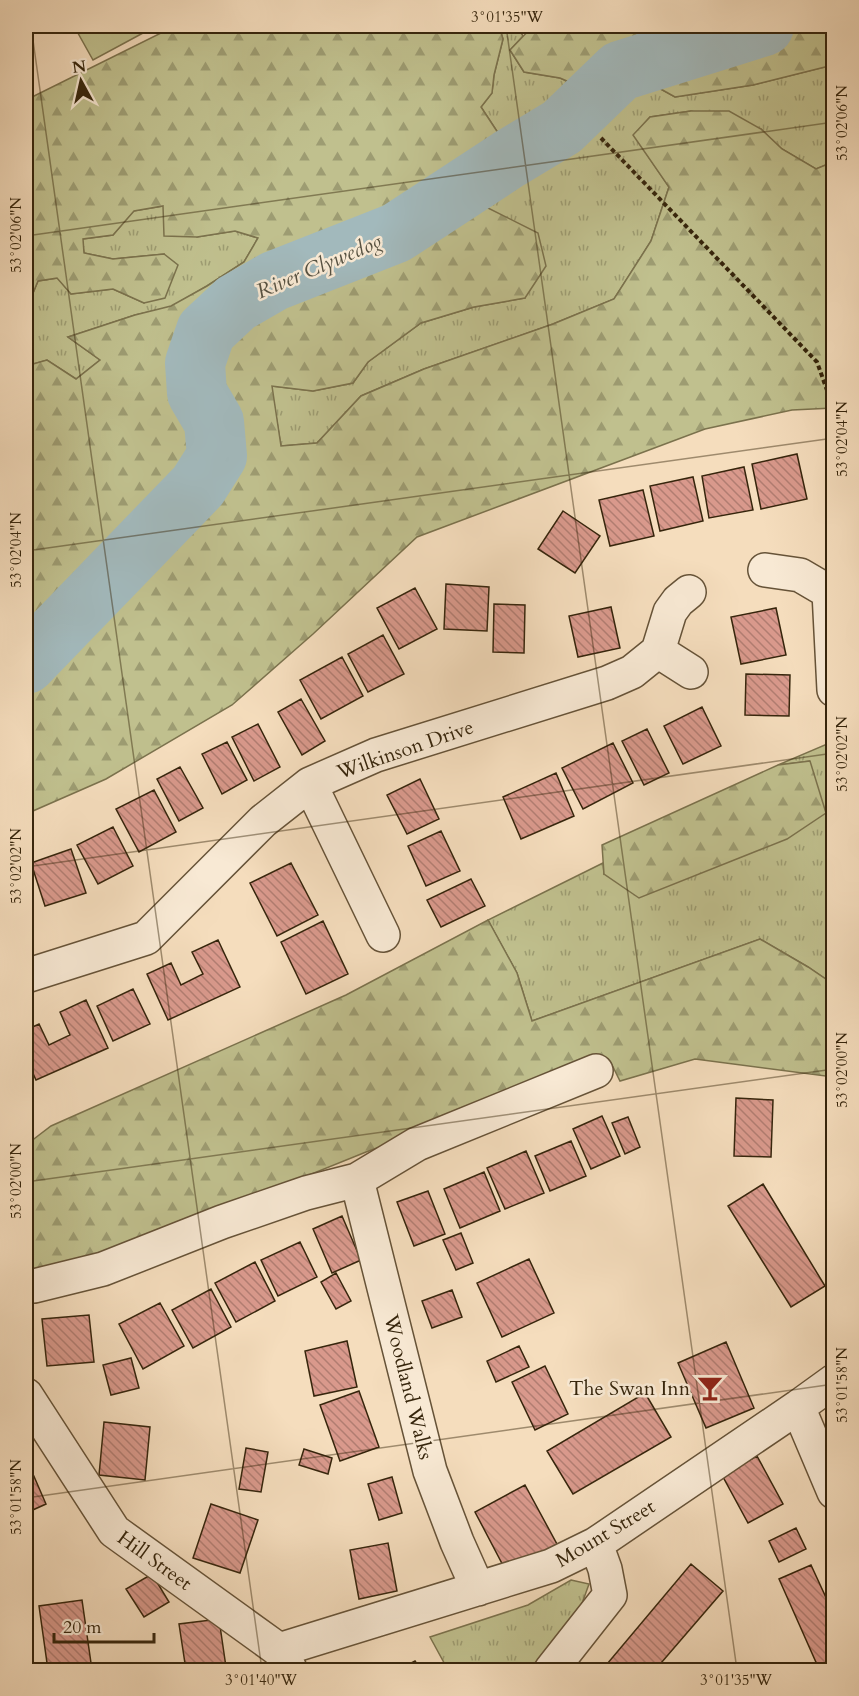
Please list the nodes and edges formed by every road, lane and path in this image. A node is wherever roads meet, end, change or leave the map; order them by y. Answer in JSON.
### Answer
{"nodes":[{"id":1,"x":601,"y":138,"type":"dead end"},
{"id":2,"x":834,"y":410,"type":"edge"},
{"id":3,"x":765,"y":570,"type":"dead end"},
{"id":4,"x":689,"y":592,"type":"dead end"},
{"id":5,"x":658,"y":651,"type":"junction"},
{"id":6,"x":691,"y":672,"type":"dead end"},
{"id":7,"x":834,"y":690,"type":"edge"},
{"id":8,"x":310,"y":784,"type":"junction"},
{"id":9,"x":383,"y":934,"type":"dead end"},
{"id":10,"x":26,"y":976,"type":"edge"},
{"id":11,"x":596,"y":1071,"type":"dead end"},
{"id":12,"x":357,"y":1180,"type":"junction"},
{"id":13,"x":34,"y":1286,"type":"dead end"},
{"id":14,"x":834,"y":1381,"type":"edge"},
{"id":15,"x":26,"y":1395,"type":"edge"},
{"id":16,"x":798,"y":1407,"type":"junction"},
{"id":17,"x":834,"y":1492,"type":"edge"},
{"id":18,"x":596,"y":1544,"type":"junction"},
{"id":19,"x":478,"y":1589,"type":"junction"},
{"id":20,"x":285,"y":1660,"type":"edge"},
{"id":21,"x":551,"y":1671,"type":"edge"}],
"edges":[{"from":1,"to":2,"type":"path"},
{"from":3,"to":7,"type":"street"},
{"from":4,"to":5,"type":"street"},
{"from":5,"to":6,"type":"street"},
{"from":5,"to":8,"type":"street","name":"Wilkinson Drive"},
{"from":8,"to":9,"type":"street"},
{"from":8,"to":10,"type":"street","name":"Wilkinson Drive"},
{"from":11,"to":12,"type":"street"},
{"from":12,"to":13,"type":"street"},
{"from":12,"to":19,"type":"street","name":"Woodland Walks"},
{"from":14,"to":16,"type":"street","name":"Mount Street"},
{"from":15,"to":20,"type":"street","name":"Hill Street"},
{"from":16,"to":17,"type":"street"},
{"from":16,"to":18,"type":"street","name":"Mount Street"},
{"from":18,"to":19,"type":"street","name":"Mount Street"},
{"from":18,"to":21,"type":"street"},
{"from":19,"to":20,"type":"street","name":"Mount Street"}]}
